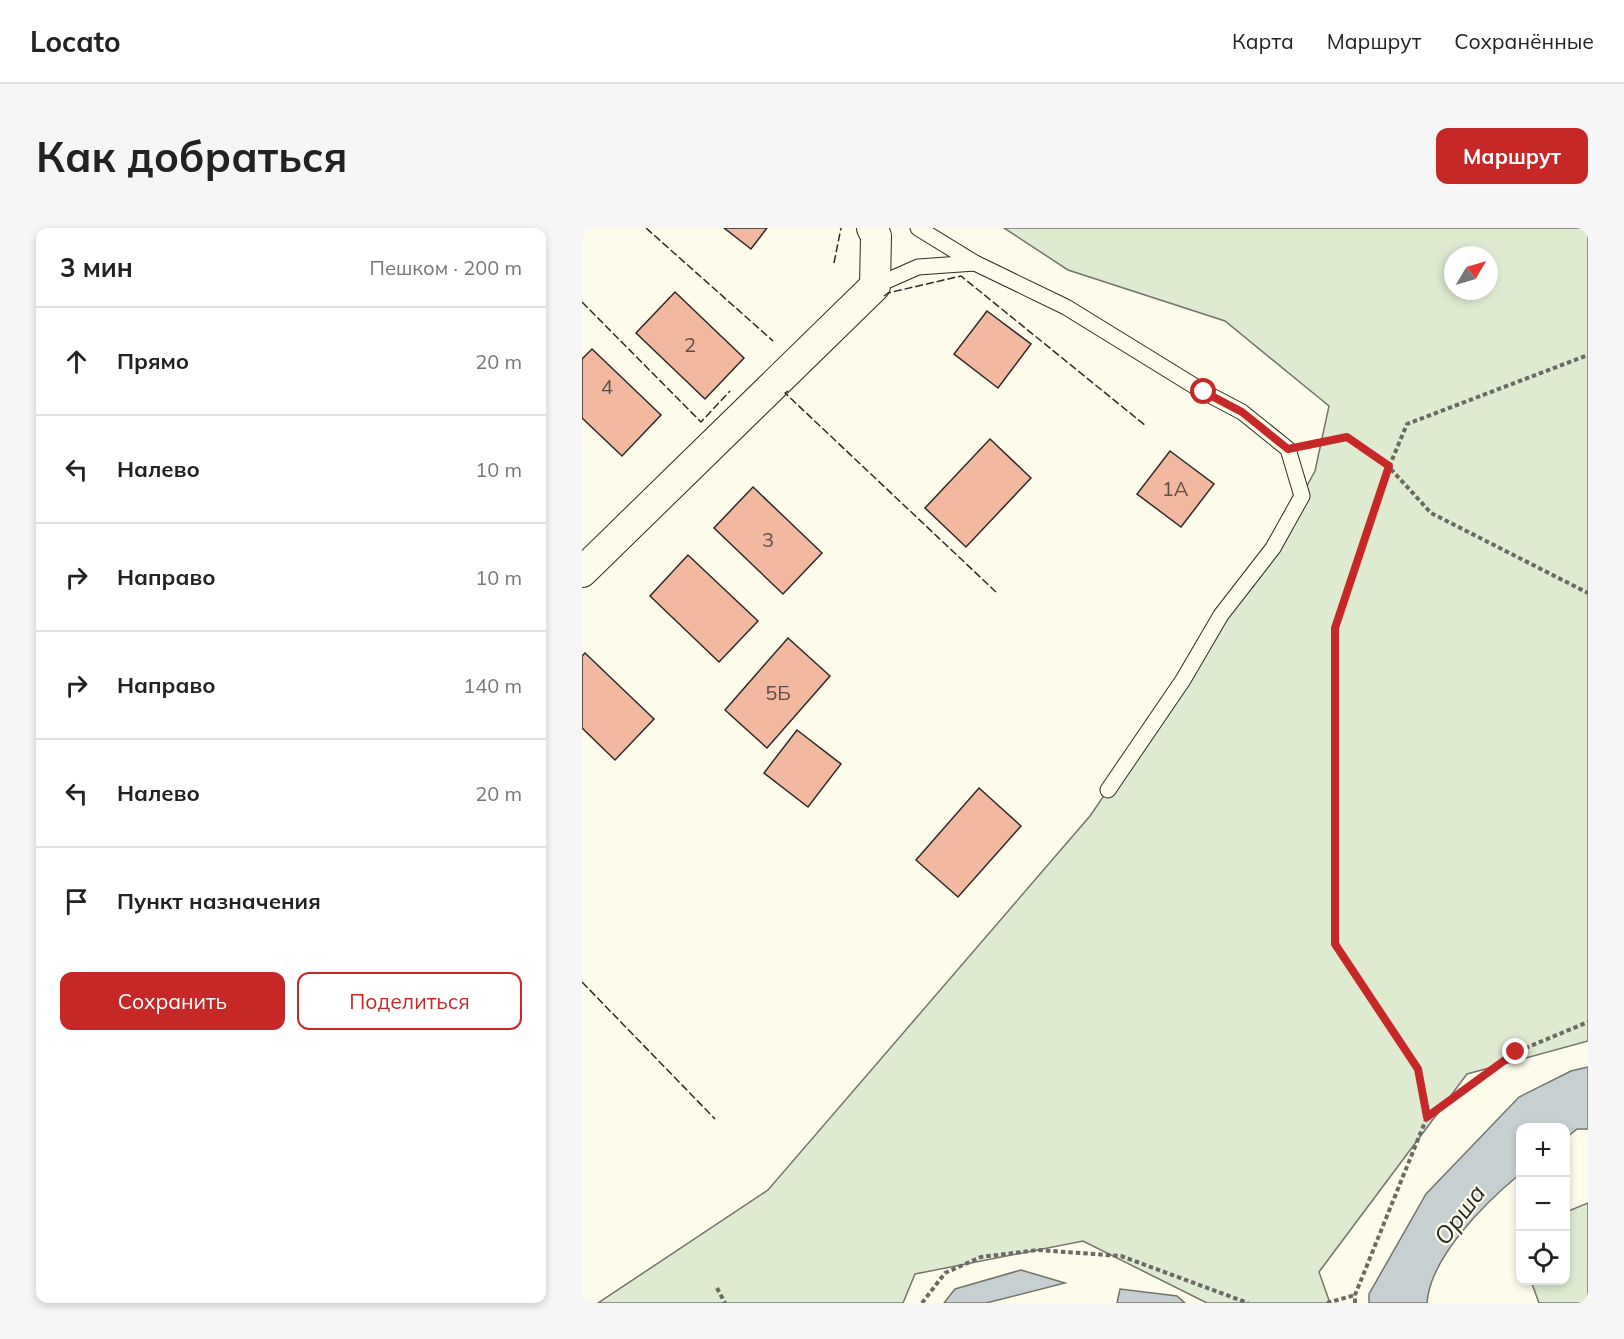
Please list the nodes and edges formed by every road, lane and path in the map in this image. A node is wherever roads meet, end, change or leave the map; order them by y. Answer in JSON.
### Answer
{"nodes":[{"id":1,"x":872,"y":228,"type":"edge"},
{"id":2,"x":918,"y":228,"type":"edge"},
{"id":3,"x":975,"y":263,"type":"junction"},
{"id":4,"x":875,"y":286,"type":"junction"},
{"id":5,"x":1588,"y":355,"type":"edge"},
{"id":6,"x":1288,"y":449,"type":"junction"},
{"id":7,"x":1389,"y":466,"type":"junction"},
{"id":8,"x":582,"y":572,"type":"edge"},
{"id":9,"x":1588,"y":593,"type":"edge"},
{"id":10,"x":1108,"y":790,"type":"dead end"},
{"id":11,"x":1588,"y":1022,"type":"edge"},
{"id":12,"x":1427,"y":1117,"type":"junction"},
{"id":13,"x":717,"y":1288,"type":"dead end"},
{"id":14,"x":1355,"y":1295,"type":"junction"},
{"id":15,"x":725,"y":1303,"type":"edge"},
{"id":16,"x":922,"y":1303,"type":"edge"},
{"id":17,"x":1248,"y":1303,"type":"edge"},
{"id":18,"x":1327,"y":1303,"type":"edge"},
{"id":19,"x":1355,"y":1303,"type":"edge"}],
"edges":[{"from":1,"to":4,"type":"street"},
{"from":2,"to":3,"type":"lane"},
{"from":3,"to":4,"type":"lane"},
{"from":3,"to":6,"type":"lane"},
{"from":4,"to":8,"type":"street"},
{"from":5,"to":7,"type":"path"},
{"from":6,"to":7,"type":"path"},
{"from":6,"to":10,"type":"lane"},
{"from":7,"to":9,"type":"path"},
{"from":7,"to":12,"type":"path"},
{"from":11,"to":12,"type":"path"},
{"from":12,"to":14,"type":"path"},
{"from":13,"to":15,"type":"path"},
{"from":14,"to":18,"type":"path"},
{"from":14,"to":19,"type":"path"},
{"from":16,"to":17,"type":"path"}]}
